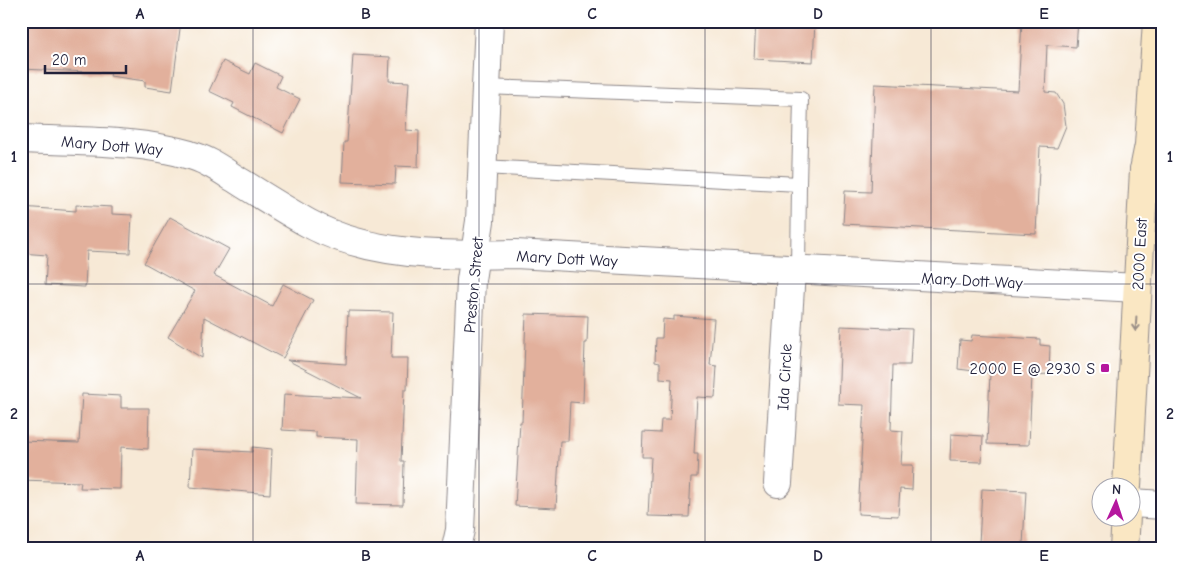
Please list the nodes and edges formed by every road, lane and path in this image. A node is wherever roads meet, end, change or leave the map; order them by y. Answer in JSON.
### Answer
{"nodes":[{"id":1,"x":489,"y":21,"type":"edge"},
{"id":2,"x":1157,"y":21,"type":"edge"},
{"id":3,"x":486,"y":87,"type":"junction"},
{"id":4,"x":21,"y":139,"type":"edge"},
{"id":5,"x":482,"y":167,"type":"junction"},
{"id":6,"x":1153,"y":171,"type":"edge"},
{"id":7,"x":799,"y":184,"type":"junction"},
{"id":8,"x":475,"y":254,"type":"junction"},
{"id":9,"x":795,"y":271,"type":"junction"},
{"id":10,"x":1138,"y":288,"type":"junction"},
{"id":11,"x":1128,"y":476,"type":"edge"},
{"id":12,"x":778,"y":484,"type":"dead end"},
{"id":13,"x":1142,"y":504,"type":"edge"},
{"id":14,"x":1163,"y":505,"type":"edge"},
{"id":15,"x":1125,"y":526,"type":"edge"},
{"id":16,"x":456,"y":548,"type":"edge"},
{"id":17,"x":1124,"y":548,"type":"edge"}],
"edges":[{"from":1,"to":3,"type":"street","name":"Preston Street"},
{"from":2,"to":6,"type":"street","name":"2000 East"},
{"from":3,"to":5,"type":"street","name":"Preston Street"},
{"from":3,"to":7,"type":"lane"},
{"from":4,"to":8,"type":"street","name":"Mary Dott Way"},
{"from":5,"to":7,"type":"lane"},
{"from":5,"to":8,"type":"street","name":"Preston Street"},
{"from":6,"to":10,"type":"street","name":"2000 East"},
{"from":7,"to":9,"type":"lane"},
{"from":8,"to":9,"type":"street","name":"Mary Dott Way"},
{"from":8,"to":16,"type":"street","name":"Preston Street"},
{"from":9,"to":10,"type":"street","name":"Mary Dott Way"},
{"from":9,"to":12,"type":"street","name":"Ida Circle"},
{"from":10,"to":11,"type":"street","name":"2000 East","one_way":true},
{"from":13,"to":14,"type":"street"},
{"from":15,"to":17,"type":"street"}]}
